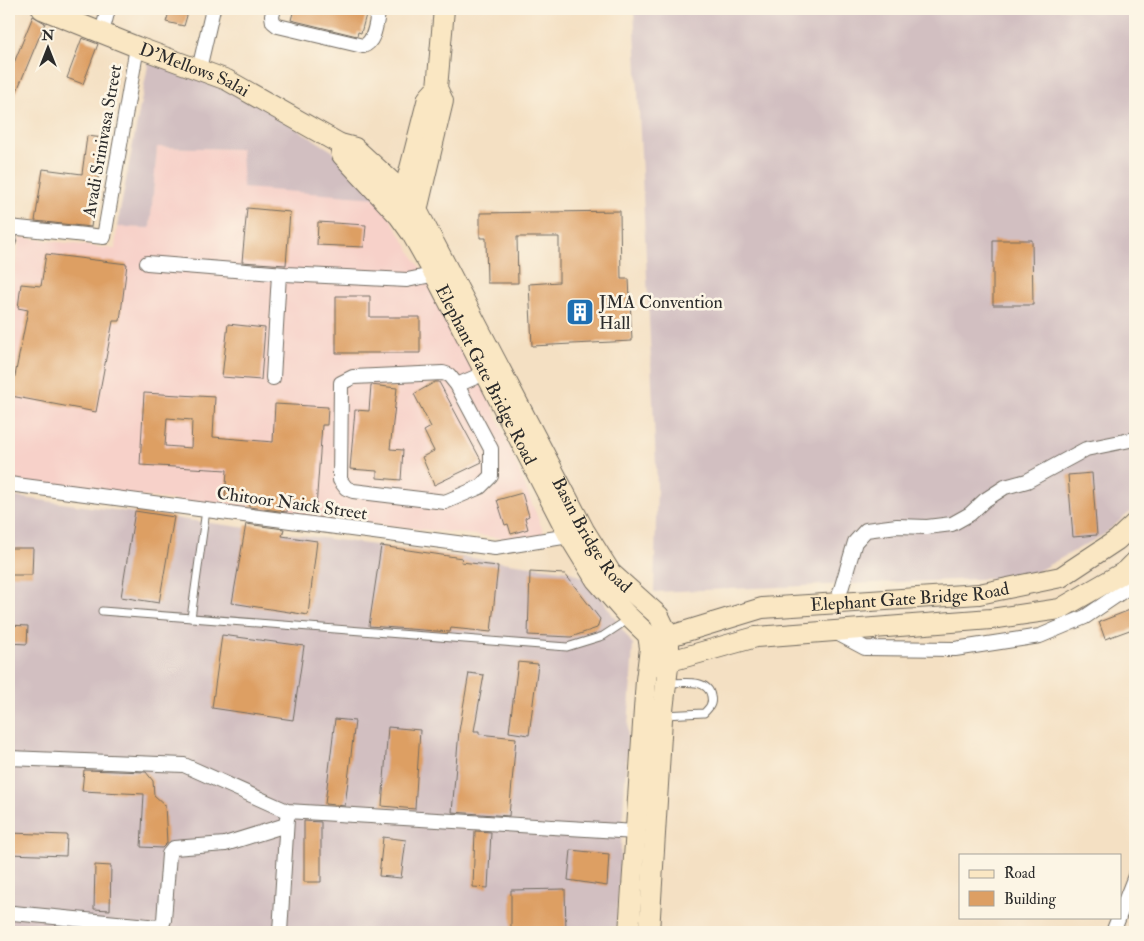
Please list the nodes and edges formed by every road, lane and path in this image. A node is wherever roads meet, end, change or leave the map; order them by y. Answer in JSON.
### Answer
{"nodes":[{"id":1,"x":42,"y":9,"type":"edge"},
{"id":2,"x":108,"y":9,"type":"edge"},
{"id":3,"x":213,"y":9,"type":"edge"},
{"id":4,"x":274,"y":9,"type":"edge"},
{"id":5,"x":379,"y":9,"type":"edge"},
{"id":6,"x":444,"y":9,"type":"edge"},
{"id":7,"x":102,"y":33,"type":"junction"},
{"id":8,"x":137,"y":47,"type":"junction"},
{"id":9,"x":199,"y":70,"type":"junction"},
{"id":10,"x":437,"y":88,"type":"junction"},
{"id":11,"x":340,"y":144,"type":"junction"},
{"id":12,"x":403,"y":192,"type":"junction"},
{"id":13,"x":408,"y":213,"type":"junction"},
{"id":14,"x":9,"y":232,"type":"edge"},
{"id":15,"x":147,"y":262,"type":"dead end"},
{"id":16,"x":443,"y":273,"type":"junction"},
{"id":17,"x":279,"y":274,"type":"junction"},
{"id":18,"x":485,"y":373,"type":"junction"},
{"id":19,"x":273,"y":378,"type":"dead end"},
{"id":20,"x":457,"y":384,"type":"junction"},
{"id":21,"x":1135,"y":438,"type":"edge"},
{"id":22,"x":9,"y":484,"type":"edge"},
{"id":23,"x":206,"y":510,"type":"junction"},
{"id":24,"x":1135,"y":523,"type":"edge"},
{"id":25,"x":569,"y":536,"type":"junction"},
{"id":26,"x":1135,"y":562,"type":"edge"},
{"id":27,"x":1135,"y":583,"type":"edge"},
{"id":28,"x":836,"y":603,"type":"junction"},
{"id":29,"x":102,"y":611,"type":"dead end"},
{"id":30,"x":192,"y":618,"type":"junction"},
{"id":31,"x":630,"y":618,"type":"junction"},
{"id":32,"x":832,"y":631,"type":"junction"},
{"id":33,"x":659,"y":640,"type":"junction"},
{"id":34,"x":648,"y":668,"type":"junction"},
{"id":35,"x":667,"y":673,"type":"junction"},
{"id":36,"x":662,"y":715,"type":"junction"},
{"id":37,"x":9,"y":758,"type":"edge"},
{"id":38,"x":287,"y":818,"type":"junction"},
{"id":39,"x":636,"y":832,"type":"junction"},
{"id":40,"x":1135,"y":876,"type":"edge"},
{"id":41,"x":1122,"y":911,"type":"edge"},
{"id":42,"x":13,"y":913,"type":"dead end"},
{"id":43,"x":1119,"y":918,"type":"edge"},
{"id":44,"x":280,"y":932,"type":"edge"},
{"id":45,"x":629,"y":932,"type":"edge"},
{"id":46,"x":649,"y":932,"type":"edge"},
{"id":47,"x":1113,"y":932,"type":"edge"}],
"edges":[{"from":1,"to":7,"type":"main road","name":"D'Mellows Salai"},
{"from":2,"to":7,"type":"street"},
{"from":3,"to":9,"type":"street"},
{"from":4,"to":5,"type":"street"},
{"from":6,"to":10,"type":"main road"},
{"from":7,"to":8,"type":"main road","name":"D'Mellows Salai"},
{"from":8,"to":9,"type":"main road","name":"D'Mellows Salai"},
{"from":8,"to":14,"type":"street","name":"Avadi Srinivasa Street"},
{"from":9,"to":11,"type":"main road","name":"D'Mellows Salai"},
{"from":10,"to":12,"type":"main road"},
{"from":10,"to":13,"type":"main road"},
{"from":11,"to":12,"type":"main road","name":"D'Mellows Salai"},
{"from":11,"to":13,"type":"main road"},
{"from":12,"to":13,"type":"main road","name":"Basin Bridge Road"},
{"from":13,"to":16,"type":"main road","name":"Basin Bridge Road"},
{"from":13,"to":16,"type":"main road","name":"Elephant Gate Bridge Road"},
{"from":15,"to":17,"type":"street"},
{"from":16,"to":17,"type":"street"},
{"from":16,"to":18,"type":"main road","name":"Elephant Gate Bridge Road"},
{"from":16,"to":33,"type":"main road","name":"Basin Bridge Road"},
{"from":17,"to":19,"type":"street"},
{"from":18,"to":20,"type":"street"},
{"from":18,"to":25,"type":"main road","name":"Elephant Gate Bridge Road"},
{"from":20,"to":20,"type":"street"},
{"from":21,"to":28,"type":"street"},
{"from":22,"to":23,"type":"street","name":"Chitoor Naick Street"},
{"from":23,"to":25,"type":"street","name":"Chitoor Naick Street"},
{"from":23,"to":30,"type":"lane"},
{"from":24,"to":28,"type":"main road","name":"Elephant Gate Bridge Road"},
{"from":25,"to":31,"type":"main road","name":"Elephant Gate Bridge Road"},
{"from":26,"to":32,"type":"main road","name":"Elephant Gate Bridge Road"},
{"from":27,"to":32,"type":"street"},
{"from":28,"to":33,"type":"main road","name":"Elephant Gate Bridge Road"},
{"from":29,"to":30,"type":"lane"},
{"from":30,"to":31,"type":"lane"},
{"from":31,"to":33,"type":"main road","name":"Elephant Gate Bridge Road"},
{"from":32,"to":35,"type":"main road","name":"Elephant Gate Bridge Road"},
{"from":33,"to":34,"type":"main road"},
{"from":33,"to":35,"type":"main road"},
{"from":34,"to":35,"type":"main road","name":"Elephant Gate Bridge Road"},
{"from":34,"to":39,"type":"main road"},
{"from":35,"to":36,"type":"main road"},
{"from":35,"to":36,"type":"lane"},
{"from":36,"to":46,"type":"main road"},
{"from":37,"to":38,"type":"street"},
{"from":38,"to":39,"type":"street"},
{"from":38,"to":42,"type":"street"},
{"from":38,"to":44,"type":"street"},
{"from":39,"to":45,"type":"main road"},
{"from":40,"to":41,"type":"street"},
{"from":43,"to":47,"type":"street"}]}
